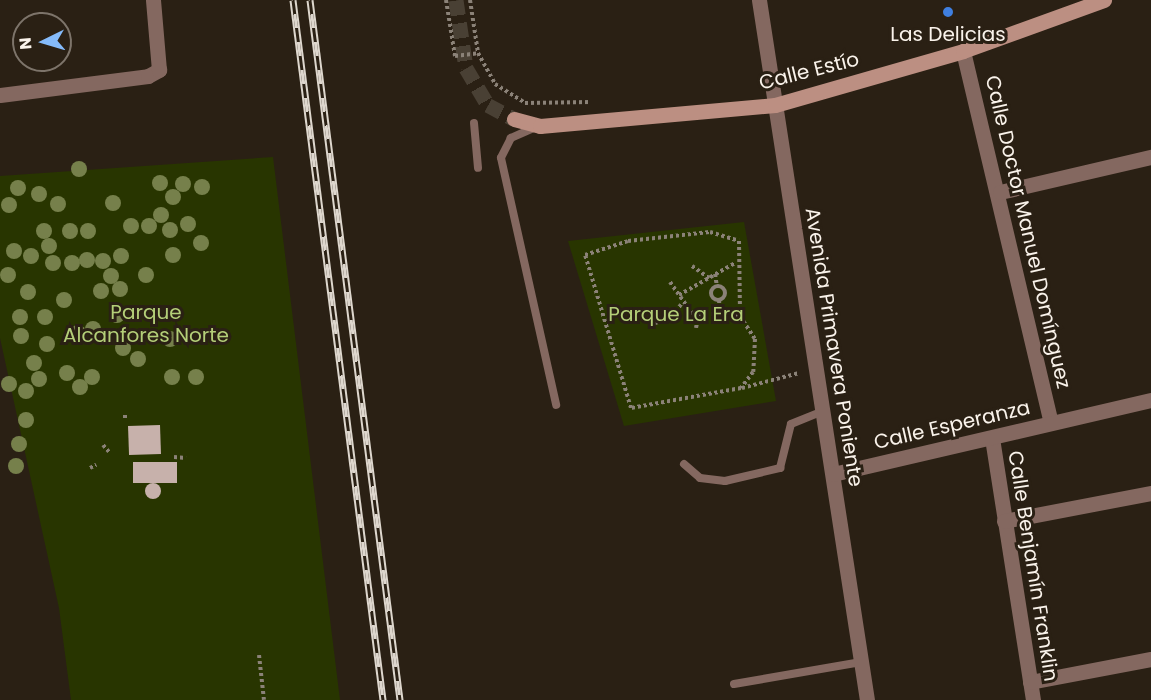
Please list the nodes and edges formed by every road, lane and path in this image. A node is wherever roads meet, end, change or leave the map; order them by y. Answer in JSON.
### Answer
{"nodes":[{"id":1,"x":153,"y":0,"type":"edge"},
{"id":2,"x":446,"y":0,"type":"edge"},
{"id":3,"x":470,"y":0,"type":"edge"},
{"id":4,"x":759,"y":0,"type":"edge"},
{"id":5,"x":1104,"y":0,"type":"edge"},
{"id":6,"x":1087,"y":3,"type":"edge"},
{"id":7,"x":963,"y":51,"type":"junction"},
{"id":8,"x":478,"y":53,"type":"junction"},
{"id":9,"x":0,"y":94,"type":"edge"},
{"id":10,"x":776,"y":105,"type":"junction"},
{"id":11,"x":600,"y":118,"type":"junction"},
{"id":12,"x":514,"y":119,"type":"tunnel mouth"},
{"id":13,"x":474,"y":123,"type":"dead end"},
{"id":14,"x":540,"y":126,"type":"junction"},
{"id":15,"x":1151,"y":157,"type":"edge"},
{"id":16,"x":478,"y":168,"type":"dead end"},
{"id":17,"x":1000,"y":192,"type":"junction"},
{"id":18,"x":735,"y":263,"type":"junction"},
{"id":19,"x":692,"y":266,"type":"dead end"},
{"id":20,"x":715,"y":274,"type":"junction"},
{"id":21,"x":709,"y":278,"type":"junction"},
{"id":22,"x":670,"y":282,"type":"dead end"},
{"id":23,"x":717,"y":286,"type":"junction"},
{"id":24,"x":679,"y":295,"type":"junction"},
{"id":25,"x":718,"y":300,"type":"junction"},
{"id":26,"x":681,"y":304,"type":"junction"},
{"id":27,"x":720,"y":313,"type":"junction"},
{"id":28,"x":740,"y":316,"type":"junction"},
{"id":29,"x":696,"y":320,"type":"junction"},
{"id":30,"x":655,"y":323,"type":"dead end"},
{"id":31,"x":696,"y":328,"type":"dead end"},
{"id":32,"x":817,"y":369,"type":"junction"},
{"id":33,"x":741,"y":388,"type":"junction"},
{"id":34,"x":1151,"y":400,"type":"edge"},
{"id":35,"x":556,"y":405,"type":"dead end"},
{"id":36,"x":824,"y":411,"type":"junction"},
{"id":37,"x":1051,"y":423,"type":"junction"},
{"id":38,"x":992,"y":438,"type":"junction"},
{"id":39,"x":103,"y":445,"type":"dead end"},
{"id":40,"x":109,"y":452,"type":"dead end"},
{"id":41,"x":174,"y":458,"type":"dead end"},
{"id":42,"x":186,"y":458,"type":"dead end"},
{"id":43,"x":684,"y":464,"type":"dead end"},
{"id":44,"x":96,"y":465,"type":"dead end"},
{"id":45,"x":90,"y":468,"type":"dead end"},
{"id":46,"x":833,"y":474,"type":"junction"},
{"id":47,"x":1151,"y":493,"type":"edge"},
{"id":48,"x":1004,"y":521,"type":"junction"},
{"id":49,"x":259,"y":655,"type":"dead end"},
{"id":50,"x":1151,"y":659,"type":"edge"},
{"id":51,"x":861,"y":662,"type":"junction"},
{"id":52,"x":1030,"y":682,"type":"junction"},
{"id":53,"x":734,"y":684,"type":"dead end"},
{"id":54,"x":264,"y":700,"type":"edge"},
{"id":55,"x":867,"y":700,"type":"edge"},
{"id":56,"x":1033,"y":700,"type":"edge"}],
"edges":[{"from":1,"to":9,"type":"street"},
{"from":2,"to":8,"type":"path"},
{"from":3,"to":8,"type":"path"},
{"from":4,"to":10,"type":"street","name":"Avenida Primavera Poniente"},
{"from":5,"to":6,"type":"main road","name":"Calle Estío"},
{"from":6,"to":7,"type":"main road","name":"Calle Estío"},
{"from":7,"to":10,"type":"main road","name":"Calle Estío"},
{"from":7,"to":17,"type":"street","name":"Calle Doctor Manuel Domínguez"},
{"from":8,"to":11,"type":"path"},
{"from":10,"to":11,"type":"main road","name":"Calle Estío"},
{"from":10,"to":32,"type":"street","name":"Avenida Primavera Poniente"},
{"from":11,"to":14,"type":"main road","name":"Calle Estío"},
{"from":12,"to":14,"type":"main road","name":"Calle Estío"},
{"from":13,"to":16,"type":"lane"},
{"from":14,"to":35,"type":"lane"},
{"from":15,"to":17,"type":"street"},
{"from":17,"to":37,"type":"street","name":"Calle Doctor Manuel Domínguez"},
{"from":18,"to":20,"type":"path"},
{"from":18,"to":28,"type":"path"},
{"from":18,"to":33,"type":"path"},
{"from":19,"to":21,"type":"path"},
{"from":20,"to":21,"type":"path"},
{"from":20,"to":23,"type":"path"},
{"from":21,"to":24,"type":"path"},
{"from":22,"to":24,"type":"path"},
{"from":23,"to":25,"type":"path"},
{"from":23,"to":25,"type":"path"},
{"from":24,"to":26,"type":"path"},
{"from":25,"to":27,"type":"path"},
{"from":26,"to":29,"type":"path"},
{"from":26,"to":30,"type":"path"},
{"from":27,"to":28,"type":"path"},
{"from":27,"to":29,"type":"path"},
{"from":28,"to":33,"type":"path"},
{"from":29,"to":31,"type":"path"},
{"from":32,"to":33,"type":"path"},
{"from":32,"to":36,"type":"street","name":"Avenida Primavera Poniente"},
{"from":34,"to":37,"type":"street","name":"Calle Esperanza"},
{"from":36,"to":43,"type":"lane"},
{"from":36,"to":46,"type":"street","name":"Avenida Primavera Poniente"},
{"from":37,"to":38,"type":"street","name":"Calle Esperanza"},
{"from":38,"to":46,"type":"street","name":"Calle Esperanza"},
{"from":38,"to":48,"type":"street","name":"Calle Benjamín Franklin"},
{"from":39,"to":40,"type":"path"},
{"from":41,"to":42,"type":"path"},
{"from":44,"to":45,"type":"path"},
{"from":46,"to":51,"type":"street","name":"Avenida Primavera Poniente"},
{"from":47,"to":48,"type":"street"},
{"from":48,"to":52,"type":"street","name":"Calle Benjamín Franklin"},
{"from":49,"to":54,"type":"path"},
{"from":50,"to":52,"type":"street"},
{"from":51,"to":53,"type":"lane"},
{"from":51,"to":55,"type":"street","name":"Avenida Primavera Poniente"},
{"from":52,"to":56,"type":"street","name":"Calle Benjamín Franklin"}]}
